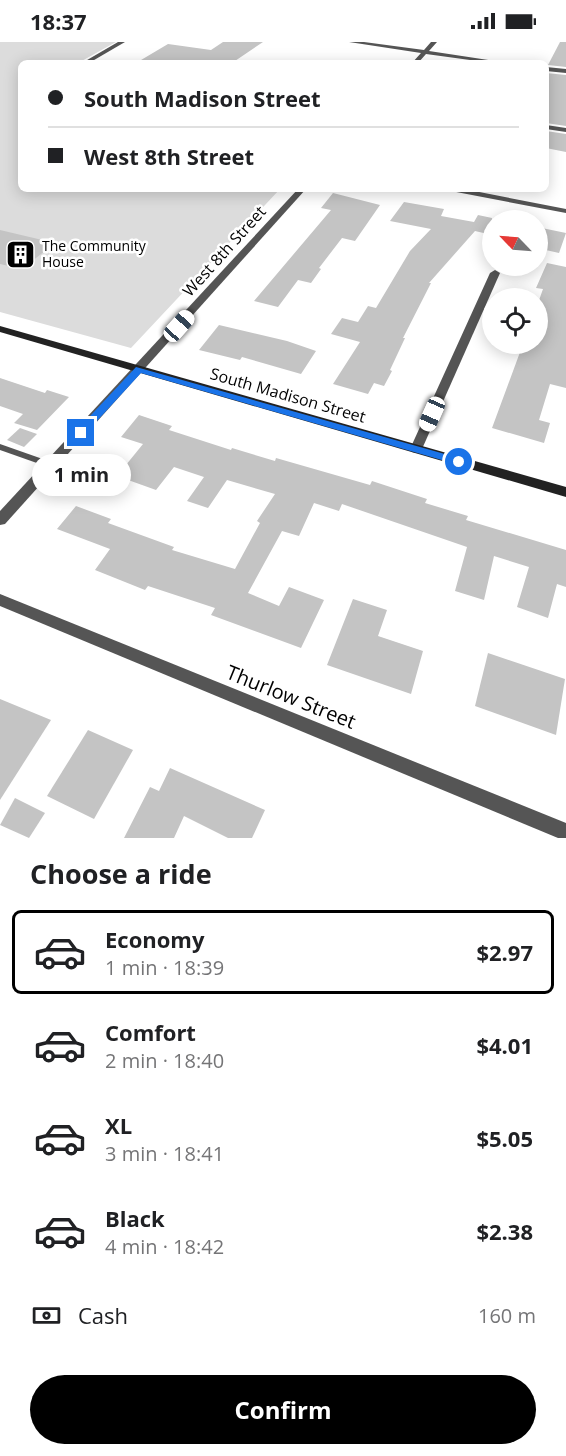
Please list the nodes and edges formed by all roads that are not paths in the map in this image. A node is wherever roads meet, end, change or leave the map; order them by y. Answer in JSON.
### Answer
{"nodes":[{"id":1,"x":122,"y":42,"type":"edge"},
{"id":2,"x":352,"y":42,"type":"edge"},
{"id":3,"x":434,"y":42,"type":"edge"},
{"id":4,"x":425,"y":52,"type":"junction"},
{"id":5,"x":90,"y":60,"type":"edge"},
{"id":6,"x":418,"y":60,"type":"edge"},
{"id":7,"x":482,"y":60,"type":"edge"},
{"id":8,"x":549,"y":69,"type":"edge"},
{"id":9,"x":566,"y":71,"type":"edge"},
{"id":10,"x":549,"y":127,"type":"edge"},
{"id":11,"x":566,"y":130,"type":"edge"},
{"id":12,"x":299,"y":192,"type":"edge"},
{"id":13,"x":467,"y":192,"type":"edge"},
{"id":14,"x":566,"y":211,"type":"edge"},
{"id":15,"x":494,"y":276,"type":"edge"},
{"id":16,"x":0,"y":329,"type":"edge"},
{"id":17,"x":140,"y":369,"type":"junction"},
{"id":18,"x":0,"y":447,"type":"edge"},
{"id":19,"x":416,"y":449,"type":"junction"},
{"id":20,"x":51,"y":465,"type":"junction"},
{"id":21,"x":566,"y":492,"type":"edge"},
{"id":22,"x":0,"y":520,"type":"edge"},
{"id":23,"x":0,"y":600,"type":"edge"},
{"id":24,"x":566,"y":832,"type":"edge"}],
"edges":[{"from":1,"to":5,"type":"street"},
{"from":2,"to":4,"type":"street"},
{"from":3,"to":4,"type":"street"},
{"from":4,"to":6,"type":"street"},
{"from":4,"to":7,"type":"street"},
{"from":8,"to":9,"type":"street"},
{"from":10,"to":11,"type":"street"},
{"from":12,"to":17,"type":"street","name":"West 8th Street"},
{"from":13,"to":14,"type":"street"},
{"from":15,"to":19,"type":"street"},
{"from":16,"to":17,"type":"street","name":"South Madison Street"},
{"from":17,"to":19,"type":"street","name":"South Madison Street"},
{"from":17,"to":20,"type":"street","name":"West 8th Street"},
{"from":18,"to":20,"type":"lane"},
{"from":19,"to":21,"type":"street","name":"South Madison Street"},
{"from":20,"to":22,"type":"street","name":"West 8th Street"},
{"from":23,"to":24,"type":"street","name":"Thurlow Street"}]}
